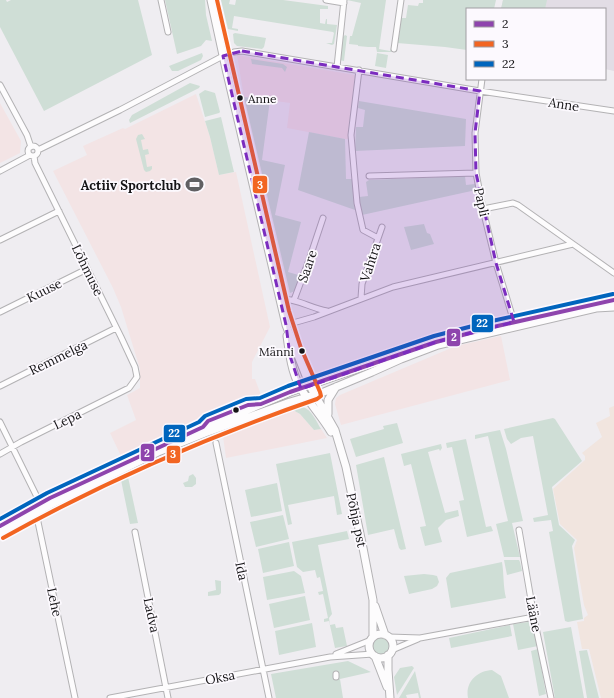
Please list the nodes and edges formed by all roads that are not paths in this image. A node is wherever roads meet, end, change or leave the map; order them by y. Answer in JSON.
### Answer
{"nodes":[{"id":1,"x":161,"y":0,"type":"edge"},
{"id":2,"x":211,"y":0,"type":"edge"},
{"id":3,"x":326,"y":0,"type":"edge"},
{"id":4,"x":401,"y":0,"type":"edge"},
{"id":5,"x":344,"y":1,"type":"edge"},
{"id":6,"x":168,"y":32,"type":"dead end"},
{"id":7,"x":394,"y":49,"type":"dead end"},
{"id":8,"x":223,"y":56,"type":"junction"},
{"id":9,"x":337,"y":67,"type":"junction"},
{"id":10,"x":359,"y":70,"type":"junction"},
{"id":11,"x":482,"y":80,"type":"edge"},
{"id":12,"x":0,"y":85,"type":"edge"},
{"id":13,"x":480,"y":91,"type":"junction"},
{"id":14,"x":614,"y":111,"type":"edge"},
{"id":15,"x":31,"y":147,"type":"junction"},
{"id":16,"x":38,"y":150,"type":"junction"},
{"id":17,"x":32,"y":156,"type":"junction"},
{"id":18,"x":0,"y":171,"type":"edge"},
{"id":19,"x":476,"y":173,"type":"junction"},
{"id":20,"x":369,"y":176,"type":"dead end"},
{"id":21,"x":483,"y":209,"type":"junction"},
{"id":22,"x":59,"y":211,"type":"junction"},
{"id":23,"x":323,"y":218,"type":"dead end"},
{"id":24,"x":382,"y":227,"type":"dead end"},
{"id":25,"x":378,"y":238,"type":"junction"},
{"id":26,"x":0,"y":240,"type":"edge"},
{"id":27,"x":573,"y":244,"type":"junction"},
{"id":28,"x":496,"y":262,"type":"junction"},
{"id":29,"x":87,"y":269,"type":"junction"},
{"id":30,"x":614,"y":273,"type":"edge"},
{"id":31,"x":361,"y":298,"type":"junction"},
{"id":32,"x":280,"y":299,"type":"junction"},
{"id":33,"x":294,"y":300,"type":"junction"},
{"id":34,"x":614,"y":300,"type":"edge"},
{"id":35,"x":614,"y":307,"type":"edge"},
{"id":36,"x":312,"y":308,"type":"junction"},
{"id":37,"x":328,"y":311,"type":"junction"},
{"id":38,"x":0,"y":312,"type":"edge"},
{"id":39,"x":314,"y":317,"type":"junction"},
{"id":40,"x":514,"y":322,"type":"junction"},
{"id":41,"x":286,"y":325,"type":"junction"},
{"id":42,"x":116,"y":328,"type":"junction"},
{"id":43,"x":132,"y":384,"type":"joint"},
{"id":44,"x":0,"y":386,"type":"edge"},
{"id":45,"x":310,"y":386,"type":"junction"},
{"id":46,"x":336,"y":387,"type":"junction"},
{"id":47,"x":301,"y":389,"type":"junction"},
{"id":48,"x":315,"y":394,"type":"junction"},
{"id":49,"x":306,"y":397,"type":"junction"},
{"id":50,"x":328,"y":417,"type":"junction"},
{"id":51,"x":0,"y":422,"type":"edge"},
{"id":52,"x":338,"y":441,"type":"junction"},
{"id":53,"x":216,"y":443,"type":"dead end"},
{"id":54,"x":12,"y":447,"type":"junction"},
{"id":55,"x":0,"y":454,"type":"edge"},
{"id":56,"x":40,"y":503,"type":"junction"},
{"id":57,"x":31,"y":511,"type":"junction"},
{"id":58,"x":0,"y":526,"type":"edge"},
{"id":59,"x":519,"y":530,"type":"dead end"},
{"id":60,"x":0,"y":532,"type":"edge"},
{"id":61,"x":135,"y":532,"type":"dead end"},
{"id":62,"x":372,"y":600,"type":"junction"},
{"id":63,"x":534,"y":617,"type":"junction"},
{"id":64,"x":387,"y":636,"type":"junction"},
{"id":65,"x":420,"y":638,"type":"junction"},
{"id":66,"x":372,"y":639,"type":"junction"},
{"id":67,"x":390,"y":652,"type":"junction"},
{"id":68,"x":374,"y":655,"type":"junction"},
{"id":69,"x":330,"y":657,"type":"junction"},
{"id":70,"x":262,"y":669,"type":"junction"},
{"id":71,"x":167,"y":687,"type":"junction"},
{"id":72,"x":390,"y":697,"type":"edge"},
{"id":73,"x":75,"y":698,"type":"edge"},
{"id":74,"x":110,"y":698,"type":"edge"},
{"id":75,"x":168,"y":698,"type":"edge"},
{"id":76,"x":269,"y":698,"type":"edge"},
{"id":77,"x":551,"y":698,"type":"edge"}],
"edges":[{"from":1,"to":6,"type":"street"},
{"from":2,"to":8,"type":"main road"},
{"from":3,"to":5,"type":"street"},
{"from":4,"to":7,"type":"street"},
{"from":5,"to":9,"type":"street"},
{"from":8,"to":9,"type":"street","name":"Anne"},
{"from":8,"to":16,"type":"street","name":"Anne"},
{"from":8,"to":32,"type":"main road"},
{"from":9,"to":10,"type":"street","name":"Anne"},
{"from":10,"to":13,"type":"street","name":"Anne"},
{"from":10,"to":25,"type":"street"},
{"from":11,"to":13,"type":"street","name":"Papli"},
{"from":12,"to":15,"type":"street"},
{"from":13,"to":14,"type":"street","name":"Anne"},
{"from":13,"to":19,"type":"street","name":"Papli"},
{"from":15,"to":16,"type":"street"},
{"from":15,"to":17,"type":"street"},
{"from":16,"to":17,"type":"street"},
{"from":17,"to":18,"type":"street"},
{"from":17,"to":22,"type":"street","name":"Lõhmuse"},
{"from":19,"to":20,"type":"street"},
{"from":19,"to":21,"type":"street","name":"Papli"},
{"from":21,"to":27,"type":"street"},
{"from":21,"to":28,"type":"street","name":"Papli"},
{"from":22,"to":26,"type":"street"},
{"from":22,"to":29,"type":"street","name":"Lõhmuse"},
{"from":23,"to":33,"type":"street","name":"Saare"},
{"from":24,"to":25,"type":"street","name":"Vahtra"},
{"from":25,"to":31,"type":"street","name":"Vahtra"},
{"from":27,"to":28,"type":"street"},
{"from":27,"to":30,"type":"street"},
{"from":28,"to":31,"type":"street"},
{"from":28,"to":40,"type":"street","name":"Papli"},
{"from":29,"to":38,"type":"street","name":"Kuuse"},
{"from":29,"to":42,"type":"street","name":"Lõhmuse"},
{"from":31,"to":37,"type":"street"},
{"from":32,"to":33,"type":"street"},
{"from":32,"to":41,"type":"main road"},
{"from":33,"to":36,"type":"street"},
{"from":34,"to":40,"type":"main road"},
{"from":35,"to":46,"type":"main road"},
{"from":36,"to":37,"type":"street"},
{"from":36,"to":39,"type":"street"},
{"from":37,"to":39,"type":"street"},
{"from":39,"to":41,"type":"street"},
{"from":40,"to":45,"type":"main road"},
{"from":41,"to":45,"type":"main road","name":"Põhja pst"},
{"from":41,"to":47,"type":"main road","name":"Põhja pst"},
{"from":42,"to":43,"type":"street","name":"Lõhmuse"},
{"from":42,"to":44,"type":"street","name":"Remmelga"},
{"from":43,"to":54,"type":"street","name":"Lepa"},
{"from":45,"to":47,"type":"main road"},
{"from":45,"to":48,"type":"main road","name":"Põhja pst"},
{"from":46,"to":48,"type":"main road"},
{"from":46,"to":50,"type":"main road"},
{"from":47,"to":49,"type":"main road","name":"Põhja pst"},
{"from":47,"to":56,"type":"main road"},
{"from":48,"to":49,"type":"main road"},
{"from":48,"to":50,"type":"main road","name":"Põhja pst"},
{"from":49,"to":52,"type":"main road","name":"Põhja pst"},
{"from":49,"to":57,"type":"main road"},
{"from":50,"to":52,"type":"main road","name":"Põhja pst"},
{"from":51,"to":54,"type":"street"},
{"from":52,"to":62,"type":"main road","name":"Põhja pst"},
{"from":53,"to":70,"type":"street","name":"Ida"},
{"from":54,"to":55,"type":"street","name":"Lepa"},
{"from":54,"to":56,"type":"street"},
{"from":56,"to":57,"type":"main road"},
{"from":57,"to":58,"type":"main road"},
{"from":57,"to":60,"type":"main road"},
{"from":57,"to":73,"type":"street","name":"Lehe"},
{"from":59,"to":63,"type":"street","name":"Lääne"},
{"from":61,"to":71,"type":"street","name":"Ladva"},
{"from":62,"to":64,"type":"main road","name":"Põhja pst"},
{"from":62,"to":66,"type":"main road","name":"Põhja pst"},
{"from":63,"to":65,"type":"street"},
{"from":63,"to":77,"type":"street","name":"Lääne"},
{"from":64,"to":65,"type":"street"},
{"from":64,"to":66,"type":"main road"},
{"from":64,"to":67,"type":"main road"},
{"from":65,"to":67,"type":"street"},
{"from":66,"to":68,"type":"main road"},
{"from":66,"to":69,"type":"street","name":"Oksa"},
{"from":67,"to":68,"type":"main road"},
{"from":67,"to":72,"type":"main road"},
{"from":68,"to":69,"type":"street","name":"Oksa"},
{"from":68,"to":72,"type":"main road"},
{"from":69,"to":70,"type":"street","name":"Oksa"},
{"from":70,"to":71,"type":"street","name":"Oksa"},
{"from":70,"to":76,"type":"street","name":"Ida"},
{"from":71,"to":74,"type":"street","name":"Oksa"},
{"from":71,"to":75,"type":"street","name":"Ladva"}]}
